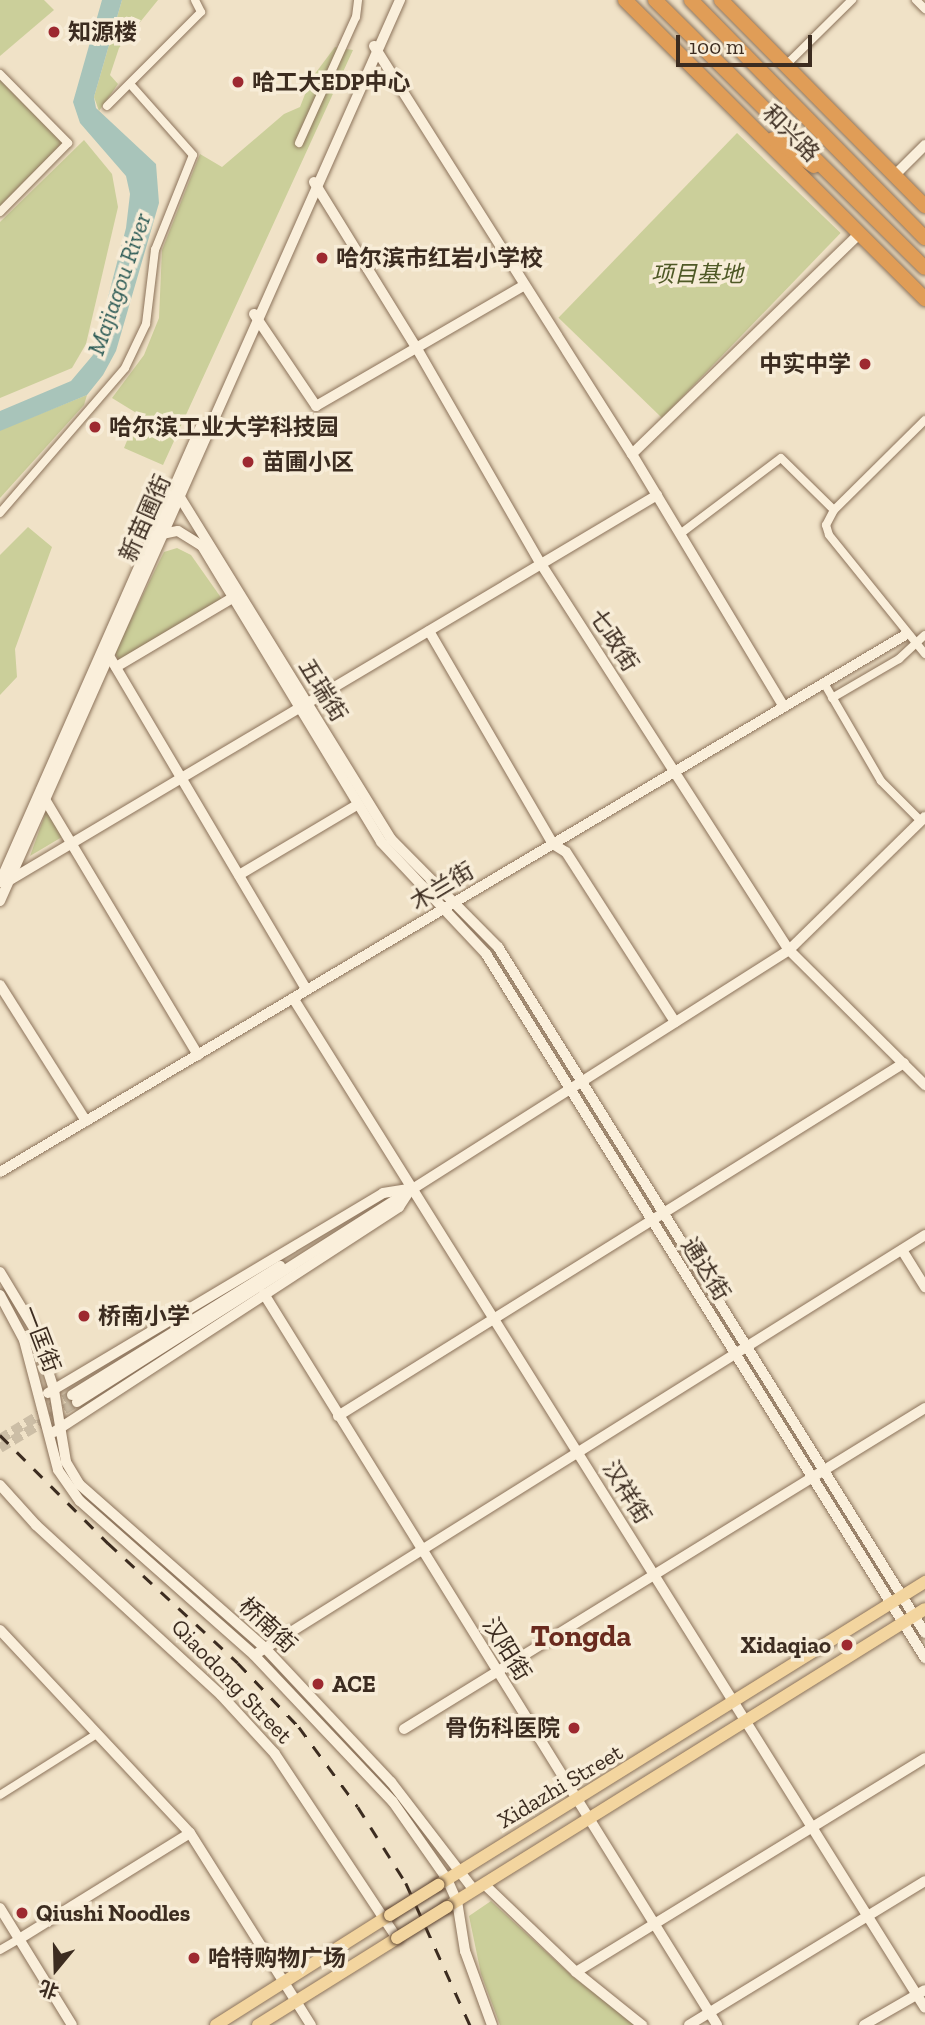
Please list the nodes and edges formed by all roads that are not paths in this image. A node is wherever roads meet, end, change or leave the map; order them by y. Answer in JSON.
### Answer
{"nodes":[{"id":1,"x":195,"y":0,"type":"edge"},
{"id":2,"x":358,"y":0,"type":"edge"},
{"id":3,"x":394,"y":0,"type":"edge"},
{"id":4,"x":400,"y":0,"type":"edge"},
{"id":5,"x":625,"y":0,"type":"edge"},
{"id":6,"x":655,"y":0,"type":"edge"},
{"id":7,"x":691,"y":0,"type":"edge"},
{"id":8,"x":721,"y":0,"type":"edge"},
{"id":9,"x":852,"y":0,"type":"edge"},
{"id":10,"x":916,"y":0,"type":"edge"},
{"id":11,"x":925,"y":9,"type":"edge"},
{"id":12,"x":737,"y":45,"type":"junction"},
{"id":13,"x":375,"y":47,"type":"junction"},
{"id":14,"x":786,"y":65,"type":"junction"},
{"id":15,"x":0,"y":74,"type":"edge"},
{"id":16,"x":130,"y":84,"type":"junction"},
{"id":17,"x":811,"y":90,"type":"junction"},
{"id":18,"x":107,"y":106,"type":"dead end"},
{"id":19,"x":745,"y":120,"type":"junction"},
{"id":20,"x":299,"y":144,"type":"dead end"},
{"id":21,"x":925,"y":145,"type":"edge"},
{"id":22,"x":896,"y":174,"type":"junction"},
{"id":23,"x":315,"y":184,"type":"junction"},
{"id":24,"x":844,"y":186,"type":"junction"},
{"id":25,"x":925,"y":206,"type":"edge"},
{"id":26,"x":0,"y":212,"type":"edge"},
{"id":27,"x":859,"y":234,"type":"junction"},
{"id":28,"x":925,"y":238,"type":"edge"},
{"id":29,"x":925,"y":268,"type":"edge"},
{"id":30,"x":523,"y":286,"type":"junction"},
{"id":31,"x":925,"y":299,"type":"edge"},
{"id":32,"x":255,"y":317,"type":"junction"},
{"id":33,"x":416,"y":347,"type":"junction"},
{"id":34,"x":925,"y":420,"type":"edge"},
{"id":35,"x":632,"y":454,"type":"junction"},
{"id":36,"x":176,"y":491,"type":"junction"},
{"id":37,"x":657,"y":495,"type":"junction"},
{"id":38,"x":834,"y":510,"type":"junction"},
{"id":39,"x":0,"y":513,"type":"edge"},
{"id":40,"x":162,"y":534,"type":"junction"},
{"id":41,"x":680,"y":534,"type":"junction"},
{"id":42,"x":541,"y":564,"type":"junction"},
{"id":43,"x":232,"y":598,"type":"junction"},
{"id":44,"x":429,"y":631,"type":"junction"},
{"id":45,"x":905,"y":635,"type":"junction"},
{"id":46,"x":925,"y":635,"type":"edge"},
{"id":47,"x":915,"y":645,"type":"junction"},
{"id":48,"x":105,"y":649,"type":"junction"},
{"id":49,"x":925,"y":654,"type":"edge"},
{"id":50,"x":116,"y":667,"type":"junction"},
{"id":51,"x":824,"y":683,"type":"junction"},
{"id":52,"x":832,"y":698,"type":"junction"},
{"id":53,"x":302,"y":706,"type":"junction"},
{"id":54,"x":784,"y":707,"type":"junction"},
{"id":55,"x":673,"y":773,"type":"junction"},
{"id":56,"x":182,"y":778,"type":"junction"},
{"id":57,"x":41,"y":793,"type":"junction"},
{"id":58,"x":357,"y":804,"type":"junction"},
{"id":59,"x":923,"y":819,"type":"edge"},
{"id":60,"x":553,"y":844,"type":"junction"},
{"id":61,"x":70,"y":845,"type":"junction"},
{"id":62,"x":239,"y":875,"type":"junction"},
{"id":63,"x":3,"y":883,"type":"edge"},
{"id":64,"x":0,"y":901,"type":"edge"},
{"id":65,"x":456,"y":901,"type":"junction"},
{"id":66,"x":443,"y":909,"type":"junction"},
{"id":67,"x":789,"y":950,"type":"junction"},
{"id":68,"x":0,"y":985,"type":"edge"},
{"id":69,"x":307,"y":990,"type":"junction"},
{"id":70,"x":293,"y":998,"type":"junction"},
{"id":71,"x":675,"y":1021,"type":"junction"},
{"id":72,"x":198,"y":1055,"type":"junction"},
{"id":73,"x":904,"y":1063,"type":"junction"},
{"id":74,"x":582,"y":1079,"type":"junction"},
{"id":75,"x":925,"y":1085,"type":"edge"},
{"id":76,"x":569,"y":1088,"type":"junction"},
{"id":77,"x":86,"y":1121,"type":"junction"},
{"id":78,"x":0,"y":1172,"type":"edge"},
{"id":79,"x":412,"y":1188,"type":"junction"},
{"id":80,"x":664,"y":1213,"type":"junction"},
{"id":81,"x":652,"y":1221,"type":"junction"},
{"id":82,"x":925,"y":1235,"type":"edge"},
{"id":83,"x":901,"y":1250,"type":"junction"},
{"id":84,"x":0,"y":1272,"type":"edge"},
{"id":85,"x":925,"y":1287,"type":"edge"},
{"id":86,"x":264,"y":1294,"type":"junction"},
{"id":87,"x":0,"y":1295,"type":"edge"},
{"id":88,"x":494,"y":1319,"type":"junction"},
{"id":89,"x":746,"y":1347,"type":"junction"},
{"id":90,"x":735,"y":1354,"type":"junction"},
{"id":91,"x":54,"y":1390,"type":"junction"},
{"id":92,"x":40,"y":1398,"type":"junction"},
{"id":93,"x":74,"y":1398,"type":"tunnel mouth"},
{"id":94,"x":925,"y":1408,"type":"edge"},
{"id":95,"x":338,"y":1416,"type":"junction"},
{"id":96,"x":58,"y":1429,"type":"junction"},
{"id":97,"x":47,"y":1438,"type":"junction"},
{"id":98,"x":577,"y":1452,"type":"junction"},
{"id":99,"x":824,"y":1470,"type":"junction"},
{"id":100,"x":812,"y":1478,"type":"junction"},
{"id":101,"x":0,"y":1485,"type":"edge"},
{"id":102,"x":421,"y":1550,"type":"junction"},
{"id":103,"x":654,"y":1575,"type":"junction"},
{"id":104,"x":925,"y":1581,"type":"edge"},
{"id":105,"x":903,"y":1596,"type":"junction"},
{"id":106,"x":891,"y":1604,"type":"junction"},
{"id":107,"x":920,"y":1612,"type":"edge"},
{"id":108,"x":903,"y":1623,"type":"junction"},
{"id":109,"x":0,"y":1630,"type":"edge"},
{"id":110,"x":925,"y":1633,"type":"edge"},
{"id":111,"x":265,"y":1648,"type":"junction"},
{"id":112,"x":254,"y":1655,"type":"junction"},
{"id":113,"x":925,"y":1658,"type":"edge"},
{"id":114,"x":496,"y":1672,"type":"junction"},
{"id":115,"x":734,"y":1703,"type":"junction"},
{"id":116,"x":745,"y":1721,"type":"junction"},
{"id":117,"x":404,"y":1729,"type":"dead end"},
{"id":118,"x":95,"y":1735,"type":"junction"},
{"id":119,"x":925,"y":1758,"type":"edge"},
{"id":120,"x":0,"y":1795,"type":"edge"},
{"id":121,"x":577,"y":1801,"type":"junction"},
{"id":122,"x":589,"y":1820,"type":"junction"},
{"id":123,"x":812,"y":1828,"type":"junction"},
{"id":124,"x":190,"y":1833,"type":"junction"},
{"id":125,"x":460,"y":1870,"type":"junction"},
{"id":126,"x":925,"y":1881,"type":"edge"},
{"id":127,"x":442,"y":1882,"type":"junction"},
{"id":128,"x":479,"y":1887,"type":"junction"},
{"id":129,"x":452,"y":1904,"type":"junction"},
{"id":130,"x":0,"y":1908,"type":"edge"},
{"id":131,"x":867,"y":1916,"type":"junction"},
{"id":132,"x":387,"y":1917,"type":"junction"},
{"id":133,"x":654,"y":1926,"type":"junction"},
{"id":134,"x":397,"y":1938,"type":"junction"},
{"id":135,"x":19,"y":1939,"type":"junction"},
{"id":136,"x":0,"y":1951,"type":"edge"},
{"id":137,"x":576,"y":1972,"type":"junction"},
{"id":138,"x":284,"y":1981,"type":"junction"},
{"id":139,"x":921,"y":1993,"type":"edge"},
{"id":140,"x":296,"y":2000,"type":"junction"},
{"id":141,"x":925,"y":2008,"type":"edge"},
{"id":142,"x":710,"y":2014,"type":"junction"},
{"id":143,"x":72,"y":2025,"type":"edge"},
{"id":144,"x":216,"y":2025,"type":"edge"},
{"id":145,"x":258,"y":2025,"type":"edge"},
{"id":146,"x":311,"y":2025,"type":"edge"},
{"id":147,"x":492,"y":2025,"type":"edge"},
{"id":148,"x":642,"y":2025,"type":"edge"},
{"id":149,"x":689,"y":2025,"type":"edge"},
{"id":150,"x":717,"y":2025,"type":"edge"},
{"id":151,"x":864,"y":2025,"type":"edge"}],
"edges":[{"from":1,"to":16,"type":"street"},
{"from":2,"to":20,"type":"street"},
{"from":3,"to":13,"type":"street","name":"新苗圃街"},
{"from":4,"to":13,"type":"street","name":"新苗圃街"},
{"from":5,"to":19,"type":"highway","name":"和兴路"},
{"from":6,"to":24,"type":"highway","name":"和兴路"},
{"from":7,"to":12,"type":"highway","name":"和兴路"},
{"from":8,"to":14,"type":"highway","name":"和兴路"},
{"from":9,"to":14,"type":"street"},
{"from":10,"to":11,"type":"street"},
{"from":12,"to":17,"type":"highway"},
{"from":12,"to":28,"type":"highway","name":"和兴路"},
{"from":13,"to":23,"type":"street","name":"新苗圃街"},
{"from":13,"to":30,"type":"street"},
{"from":14,"to":17,"type":"highway","name":"和兴路"},
{"from":15,"to":26,"type":"street"},
{"from":16,"to":18,"type":"street"},
{"from":16,"to":39,"type":"street"},
{"from":17,"to":22,"type":"highway","name":"和兴路"},
{"from":19,"to":24,"type":"highway"},
{"from":19,"to":27,"type":"highway","name":"和兴路"},
{"from":21,"to":22,"type":"street"},
{"from":22,"to":25,"type":"highway","name":"和兴路"},
{"from":23,"to":32,"type":"street","name":"新苗圃街"},
{"from":23,"to":33,"type":"street","name":"七政街"},
{"from":24,"to":29,"type":"highway","name":"和兴路"},
{"from":27,"to":31,"type":"highway","name":"和兴路"},
{"from":27,"to":35,"type":"street"},
{"from":30,"to":33,"type":"street"},
{"from":30,"to":35,"type":"street"},
{"from":32,"to":33,"type":"street"},
{"from":32,"to":36,"type":"street","name":"新苗圃街"},
{"from":33,"to":42,"type":"street","name":"七政街"},
{"from":34,"to":38,"type":"street"},
{"from":35,"to":37,"type":"street"},
{"from":36,"to":40,"type":"street","name":"新苗圃街"},
{"from":36,"to":48,"type":"street","name":"新苗圃街"},
{"from":36,"to":53,"type":"street","name":"五瑞街"},
{"from":37,"to":41,"type":"street"},
{"from":37,"to":42,"type":"street"},
{"from":38,"to":41,"type":"street"},
{"from":38,"to":45,"type":"street"},
{"from":40,"to":43,"type":"street","name":"五瑞街"},
{"from":40,"to":48,"type":"street","name":"新苗圃街"},
{"from":41,"to":54,"type":"street"},
{"from":42,"to":44,"type":"street"},
{"from":42,"to":55,"type":"street","name":"七政街"},
{"from":43,"to":50,"type":"street"},
{"from":43,"to":53,"type":"street","name":"五瑞街"},
{"from":44,"to":53,"type":"street"},
{"from":44,"to":60,"type":"street"},
{"from":45,"to":47,"type":"street"},
{"from":45,"to":51,"type":"street","name":"木兰街"},
{"from":46,"to":47,"type":"street"},
{"from":47,"to":49,"type":"street"},
{"from":47,"to":52,"type":"street"},
{"from":48,"to":50,"type":"street"},
{"from":48,"to":57,"type":"street","name":"新苗圃街"},
{"from":50,"to":56,"type":"street"},
{"from":51,"to":52,"type":"street"},
{"from":51,"to":54,"type":"street","name":"木兰街"},
{"from":52,"to":59,"type":"street"},
{"from":53,"to":56,"type":"street"},
{"from":53,"to":58,"type":"street","name":"五瑞街"},
{"from":53,"to":65,"type":"street","name":"五瑞街"},
{"from":54,"to":55,"type":"street","name":"木兰街"},
{"from":55,"to":60,"type":"street","name":"木兰街"},
{"from":55,"to":67,"type":"street","name":"七政街"},
{"from":56,"to":61,"type":"street"},
{"from":56,"to":62,"type":"street"},
{"from":57,"to":61,"type":"street"},
{"from":57,"to":63,"type":"street","name":"新苗圃街"},
{"from":58,"to":62,"type":"street"},
{"from":58,"to":66,"type":"street","name":"五瑞街"},
{"from":59,"to":67,"type":"street"},
{"from":60,"to":65,"type":"street","name":"木兰街"},
{"from":60,"to":71,"type":"street"},
{"from":61,"to":63,"type":"street"},
{"from":61,"to":72,"type":"street"},
{"from":62,"to":69,"type":"street"},
{"from":63,"to":64,"type":"street","name":"新苗圃街"},
{"from":65,"to":66,"type":"street","name":"木兰街"},
{"from":65,"to":74,"type":"street","name":"通达街"},
{"from":66,"to":69,"type":"street","name":"木兰街"},
{"from":66,"to":76,"type":"street","name":"通达街"},
{"from":67,"to":71,"type":"street"},
{"from":67,"to":73,"type":"street","name":"七政街"},
{"from":68,"to":77,"type":"street"},
{"from":69,"to":70,"type":"street","name":"木兰街"},
{"from":70,"to":72,"type":"street","name":"木兰街"},
{"from":70,"to":79,"type":"street","name":"汉祥街"},
{"from":71,"to":74,"type":"street"},
{"from":72,"to":77,"type":"street","name":"木兰街"},
{"from":73,"to":75,"type":"street","name":"七政街"},
{"from":73,"to":80,"type":"street"},
{"from":74,"to":76,"type":"street"},
{"from":74,"to":80,"type":"street","name":"通达街"},
{"from":76,"to":79,"type":"street"},
{"from":76,"to":81,"type":"street","name":"通达街"},
{"from":77,"to":78,"type":"street","name":"木兰街"},
{"from":79,"to":86,"type":"street"},
{"from":79,"to":88,"type":"street","name":"汉祥街"},
{"from":79,"to":91,"type":"street"},
{"from":79,"to":93,"type":"street"},
{"from":80,"to":81,"type":"street"},
{"from":80,"to":89,"type":"street","name":"通达街"},
{"from":81,"to":88,"type":"street"},
{"from":81,"to":90,"type":"street","name":"通达街"},
{"from":82,"to":83,"type":"street"},
{"from":83,"to":85,"type":"street"},
{"from":83,"to":89,"type":"street"},
{"from":84,"to":91,"type":"street","name":"一匡街"},
{"from":86,"to":95,"type":"street","name":"汉阳街"},
{"from":86,"to":96,"type":"street"},
{"from":87,"to":92,"type":"street","name":"一匡街"},
{"from":88,"to":95,"type":"street"},
{"from":88,"to":98,"type":"street","name":"汉祥街"},
{"from":89,"to":90,"type":"street"},
{"from":89,"to":99,"type":"street","name":"通达街"},
{"from":90,"to":98,"type":"street"},
{"from":90,"to":100,"type":"street","name":"通达街"},
{"from":91,"to":92,"type":"street"},
{"from":91,"to":96,"type":"street","name":"桥南街"},
{"from":92,"to":97,"type":"street","name":"桥南街"},
{"from":94,"to":99,"type":"street"},
{"from":95,"to":102,"type":"street","name":"汉阳街"},
{"from":96,"to":97,"type":"street"},
{"from":96,"to":111,"type":"street","name":"桥南街"},
{"from":97,"to":112,"type":"street","name":"桥南街"},
{"from":98,"to":102,"type":"street"},
{"from":98,"to":103,"type":"street","name":"汉祥街"},
{"from":99,"to":100,"type":"street"},
{"from":99,"to":105,"type":"street","name":"通达街"},
{"from":100,"to":103,"type":"street"},
{"from":100,"to":106,"type":"street","name":"通达街"},
{"from":101,"to":132,"type":"street","name":"Qiaodong Street"},
{"from":102,"to":111,"type":"street"},
{"from":102,"to":114,"type":"street","name":"汉阳街"},
{"from":103,"to":114,"type":"street"},
{"from":103,"to":115,"type":"street","name":"汉祥街"},
{"from":104,"to":105,"type":"main road","name":"Xidazhi Street"},
{"from":105,"to":106,"type":"main road","name":"Xidazhi Street"},
{"from":105,"to":107,"type":"street","name":"通达街"},
{"from":106,"to":108,"type":"street","name":"通达街"},
{"from":106,"to":115,"type":"main road","name":"Xidazhi Street"},
{"from":107,"to":108,"type":"main road","name":"Xidazhi Street"},
{"from":107,"to":110,"type":"street","name":"通达街"},
{"from":108,"to":113,"type":"street","name":"通达街"},
{"from":108,"to":116,"type":"main road","name":"Xidazhi Street"},
{"from":109,"to":118,"type":"street"},
{"from":111,"to":112,"type":"street"},
{"from":111,"to":125,"type":"street","name":"桥南街"},
{"from":112,"to":127,"type":"street","name":"桥南街"},
{"from":114,"to":117,"type":"street"},
{"from":114,"to":121,"type":"street","name":"汉阳街"},
{"from":115,"to":116,"type":"street","name":"汉祥街"},
{"from":115,"to":121,"type":"main road","name":"Xidazhi Street"},
{"from":116,"to":122,"type":"main road","name":"Xidazhi Street"},
{"from":116,"to":123,"type":"street","name":"汉祥街"},
{"from":118,"to":120,"type":"street"},
{"from":118,"to":124,"type":"street"},
{"from":119,"to":123,"type":"street"},
{"from":121,"to":122,"type":"street","name":"汉阳街"},
{"from":121,"to":125,"type":"main road","name":"Xidazhi Street"},
{"from":122,"to":128,"type":"main road","name":"Xidazhi Street"},
{"from":122,"to":133,"type":"street","name":"汉阳街"},
{"from":123,"to":131,"type":"street","name":"汉祥街"},
{"from":123,"to":133,"type":"street"},
{"from":124,"to":135,"type":"street"},
{"from":124,"to":138,"type":"street"},
{"from":125,"to":127,"type":"main road","name":"Xidazhi Street"},
{"from":125,"to":128,"type":"street","name":"桥南街"},
{"from":126,"to":131,"type":"street"},
{"from":127,"to":129,"type":"street","name":"桥南街"},
{"from":127,"to":132,"type":"main road","name":"Xidazhi Street","bridge":true},
{"from":128,"to":129,"type":"main road","name":"Xidazhi Street"},
{"from":128,"to":137,"type":"street","name":"桥南街"},
{"from":129,"to":134,"type":"main road","name":"Xidazhi Street","bridge":true},
{"from":129,"to":147,"type":"street","name":"桥南街"},
{"from":130,"to":135,"type":"street"},
{"from":131,"to":139,"type":"street","name":"汉祥街"},
{"from":131,"to":142,"type":"street"},
{"from":132,"to":134,"type":"street","name":"Qiaodong Street"},
{"from":132,"to":138,"type":"main road","name":"Xidazhi Street"},
{"from":133,"to":137,"type":"street"},
{"from":133,"to":142,"type":"street","name":"汉阳街"},
{"from":134,"to":140,"type":"main road","name":"Xidazhi Street"},
{"from":135,"to":136,"type":"street"},
{"from":135,"to":143,"type":"street"},
{"from":137,"to":148,"type":"street","name":"桥南街"},
{"from":138,"to":140,"type":"street"},
{"from":138,"to":144,"type":"main road","name":"Xidazhi Street"},
{"from":139,"to":141,"type":"street","name":"汉祥街"},
{"from":139,"to":151,"type":"street"},
{"from":140,"to":145,"type":"main road","name":"Xidazhi Street"},
{"from":140,"to":146,"type":"street"},
{"from":142,"to":149,"type":"street"},
{"from":142,"to":150,"type":"street","name":"汉阳街"}]}
